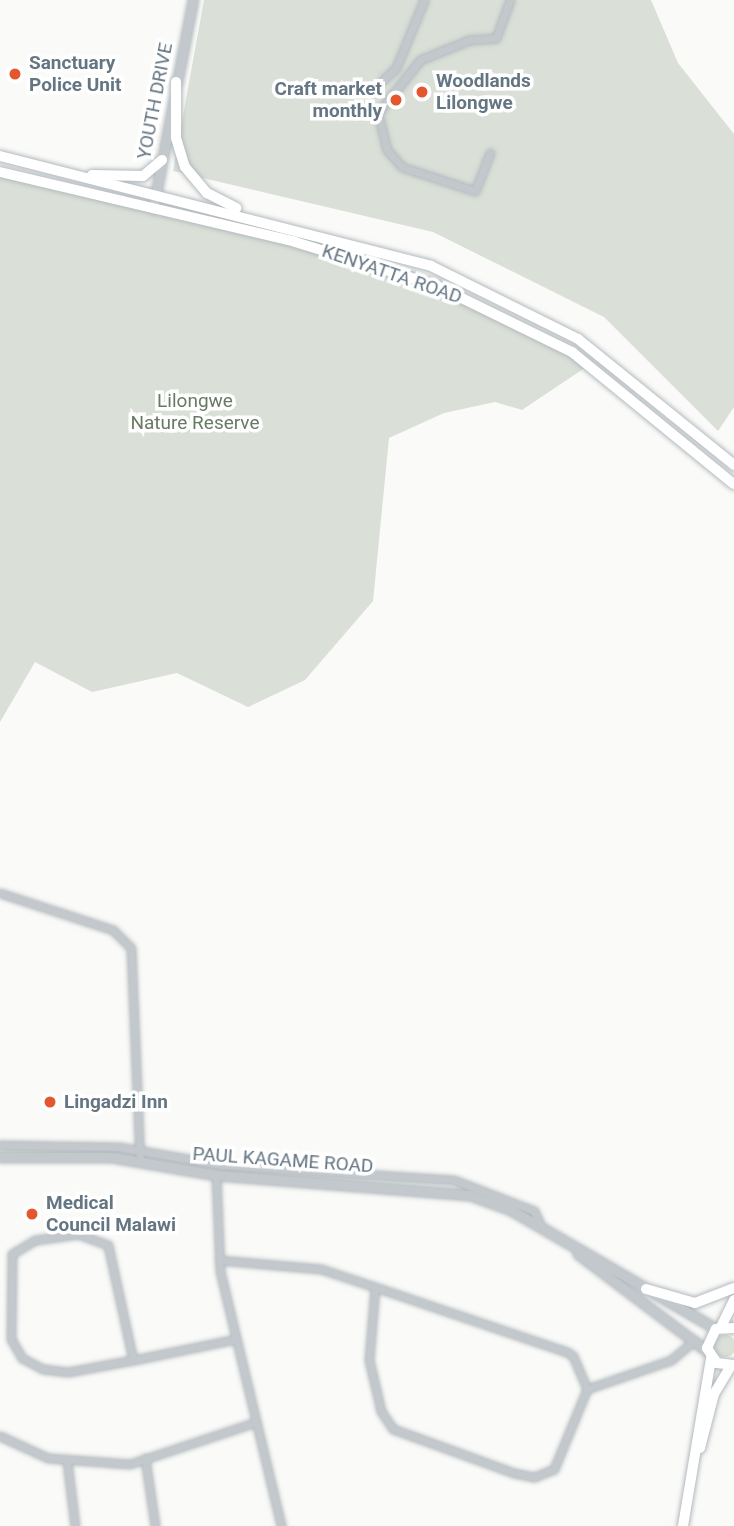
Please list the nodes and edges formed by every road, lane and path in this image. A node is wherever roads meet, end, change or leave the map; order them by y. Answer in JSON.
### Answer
{"nodes":[{"id":1,"x":193,"y":0,"type":"edge"},
{"id":2,"x":424,"y":0,"type":"edge"},
{"id":3,"x":510,"y":0,"type":"edge"},
{"id":4,"x":383,"y":80,"type":"dead end"},
{"id":5,"x":176,"y":82,"type":"junction"},
{"id":6,"x":490,"y":153,"type":"dead end"},
{"id":7,"x":0,"y":156,"type":"edge"},
{"id":8,"x":162,"y":160,"type":"junction"},
{"id":9,"x":0,"y":172,"type":"edge"},
{"id":10,"x":78,"y":177,"type":"junction"},
{"id":11,"x":156,"y":193,"type":"junction"},
{"id":12,"x":153,"y":209,"type":"junction"},
{"id":13,"x":264,"y":219,"type":"junction"},
{"id":14,"x":734,"y":465,"type":"edge"},
{"id":15,"x":734,"y":484,"type":"edge"},
{"id":16,"x":0,"y":893,"type":"edge"},
{"id":17,"x":0,"y":1145,"type":"edge"},
{"id":18,"x":140,"y":1150,"type":"junction"},
{"id":19,"x":0,"y":1157,"type":"edge"},
{"id":20,"x":140,"y":1162,"type":"junction"},
{"id":21,"x":216,"y":1175,"type":"junction"},
{"id":22,"x":542,"y":1228,"type":"junction"},
{"id":23,"x":554,"y":1236,"type":"junction"},
{"id":24,"x":219,"y":1260,"type":"junction"},
{"id":25,"x":375,"y":1287,"type":"junction"},
{"id":26,"x":734,"y":1288,"type":"edge"},
{"id":27,"x":646,"y":1289,"type":"junction"},
{"id":28,"x":734,"y":1300,"type":"edge"},
{"id":29,"x":718,"y":1328,"type":"junction"},
{"id":30,"x":734,"y":1328,"type":"edge"},
{"id":31,"x":236,"y":1339,"type":"junction"},
{"id":32,"x":695,"y":1340,"type":"junction"},
{"id":33,"x":710,"y":1356,"type":"junction"},
{"id":34,"x":133,"y":1360,"type":"junction"},
{"id":35,"x":733,"y":1365,"type":"edge"},
{"id":36,"x":587,"y":1389,"type":"junction"},
{"id":37,"x":256,"y":1422,"type":"junction"},
{"id":38,"x":0,"y":1436,"type":"edge"},
{"id":39,"x":145,"y":1458,"type":"junction"},
{"id":40,"x":67,"y":1461,"type":"junction"},
{"id":41,"x":690,"y":1482,"type":"junction"},
{"id":42,"x":75,"y":1526,"type":"edge"},
{"id":43,"x":155,"y":1526,"type":"edge"},
{"id":44,"x":281,"y":1526,"type":"edge"},
{"id":45,"x":683,"y":1526,"type":"edge"}],
"edges":[{"from":1,"to":5,"type":"street","name":"YOUTH DRIVE"},
{"from":2,"to":4,"type":"street"},
{"from":3,"to":6,"type":"street"},
{"from":5,"to":8,"type":"street","name":"YOUTH DRIVE"},
{"from":5,"to":13,"type":"main road"},
{"from":7,"to":10,"type":"main road","name":"KENYATTA ROAD"},
{"from":8,"to":10,"type":"main road"},
{"from":8,"to":11,"type":"street","name":"YOUTH DRIVE"},
{"from":9,"to":12,"type":"main road","name":"KENYATTA ROAD"},
{"from":10,"to":11,"type":"main road","name":"KENYATTA ROAD"},
{"from":11,"to":12,"type":"street","name":"YOUTH DRIVE"},
{"from":11,"to":13,"type":"main road","name":"KENYATTA ROAD"},
{"from":12,"to":15,"type":"main road","name":"KENYATTA ROAD"},
{"from":13,"to":14,"type":"main road","name":"KENYATTA ROAD"},
{"from":16,"to":18,"type":"street"},
{"from":17,"to":18,"type":"street"},
{"from":18,"to":20,"type":"street"},
{"from":18,"to":22,"type":"street"},
{"from":19,"to":20,"type":"street","name":"PAUL KAGAME ROAD"},
{"from":20,"to":21,"type":"street","name":"PAUL KAGAME ROAD"},
{"from":21,"to":22,"type":"street","name":"PAUL KAGAME ROAD"},
{"from":21,"to":24,"type":"street"},
{"from":22,"to":23,"type":"street","name":"PAUL KAGAME ROAD"},
{"from":23,"to":27,"type":"street","name":"PAUL KAGAME ROAD"},
{"from":23,"to":32,"type":"street","name":"PAUL KAGAME ROAD"},
{"from":24,"to":25,"type":"street"},
{"from":24,"to":31,"type":"street"},
{"from":25,"to":36,"type":"street"},
{"from":25,"to":36,"type":"street"},
{"from":26,"to":27,"type":"main road"},
{"from":27,"to":29,"type":"street","name":"PAUL KAGAME ROAD"},
{"from":28,"to":29,"type":"main road"},
{"from":29,"to":30,"type":"main road"},
{"from":29,"to":33,"type":"main road"},
{"from":31,"to":34,"type":"street"},
{"from":31,"to":37,"type":"street"},
{"from":32,"to":33,"type":"street","name":"PAUL KAGAME ROAD"},
{"from":32,"to":36,"type":"street"},
{"from":33,"to":35,"type":"main road"},
{"from":33,"to":41,"type":"main road"},
{"from":34,"to":34,"type":"street"},
{"from":35,"to":41,"type":"main road"},
{"from":37,"to":39,"type":"street"},
{"from":37,"to":44,"type":"street"},
{"from":38,"to":40,"type":"street"},
{"from":39,"to":40,"type":"street"},
{"from":39,"to":43,"type":"street"},
{"from":40,"to":42,"type":"street"},
{"from":41,"to":45,"type":"main road"}]}
